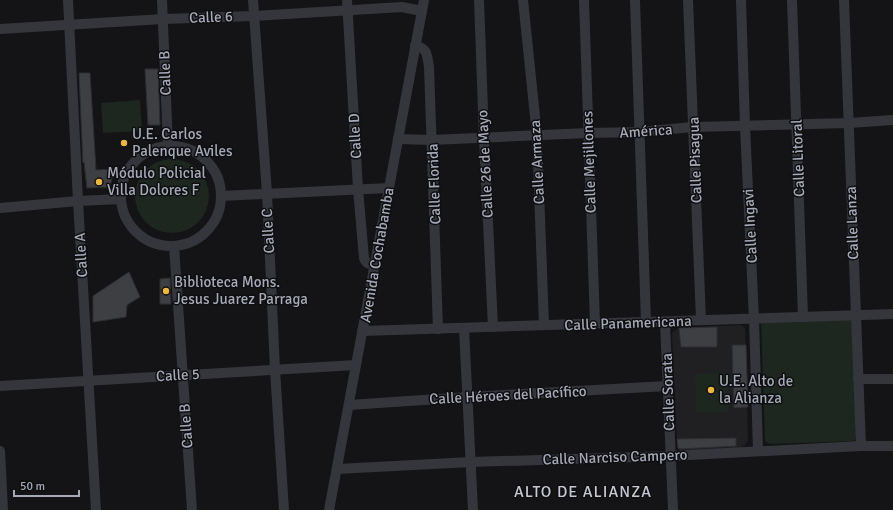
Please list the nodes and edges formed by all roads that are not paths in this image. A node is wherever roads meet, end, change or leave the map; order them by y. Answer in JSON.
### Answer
{"nodes":[{"id":1,"x":68,"y":0,"type":"edge"},
{"id":2,"x":162,"y":0,"type":"edge"},
{"id":3,"x":253,"y":0,"type":"edge"},
{"id":4,"x":424,"y":0,"type":"edge"},
{"id":5,"x":479,"y":0,"type":"edge"},
{"id":6,"x":524,"y":0,"type":"edge"},
{"id":7,"x":584,"y":0,"type":"edge"},
{"id":8,"x":635,"y":0,"type":"edge"},
{"id":9,"x":688,"y":0,"type":"edge"},
{"id":10,"x":741,"y":0,"type":"edge"},
{"id":11,"x":792,"y":0,"type":"edge"},
{"id":12,"x":844,"y":0,"type":"edge"},
{"id":13,"x":347,"y":5,"type":"edge"},
{"id":14,"x":422,"y":10,"type":"junction"},
{"id":15,"x":253,"y":16,"type":"junction"},
{"id":16,"x":163,"y":19,"type":"junction"},
{"id":17,"x":70,"y":25,"type":"junction"},
{"id":18,"x":0,"y":29,"type":"edge"},
{"id":19,"x":416,"y":45,"type":"junction"},
{"id":20,"x":893,"y":120,"type":"edge"},
{"id":21,"x":849,"y":123,"type":"junction"},
{"id":22,"x":797,"y":124,"type":"junction"},
{"id":23,"x":745,"y":126,"type":"junction"},
{"id":24,"x":693,"y":127,"type":"junction"},
{"id":25,"x":639,"y":132,"type":"junction"},
{"id":26,"x":588,"y":133,"type":"junction"},
{"id":27,"x":537,"y":136,"type":"junction"},
{"id":28,"x":484,"y":138,"type":"junction"},
{"id":29,"x":398,"y":139,"type":"junction"},
{"id":30,"x":432,"y":140,"type":"junction"},
{"id":31,"x":168,"y":146,"type":"junction"},
{"id":32,"x":389,"y":188,"type":"junction"},
{"id":33,"x":358,"y":189,"type":"junction"},
{"id":34,"x":267,"y":193,"type":"junction"},
{"id":35,"x":221,"y":196,"type":"junction"},
{"id":36,"x":121,"y":199,"type":"junction"},
{"id":37,"x":78,"y":201,"type":"junction"},
{"id":38,"x":0,"y":208,"type":"edge"},
{"id":39,"x":174,"y":246,"type":"junction"},
{"id":40,"x":375,"y":265,"type":"junction"},
{"id":41,"x":893,"y":314,"type":"edge"},
{"id":42,"x":856,"y":315,"type":"junction"},
{"id":43,"x":803,"y":317,"type":"junction"},
{"id":44,"x":754,"y":319,"type":"junction"},
{"id":45,"x":701,"y":320,"type":"junction"},
{"id":46,"x":646,"y":322,"type":"junction"},
{"id":47,"x":665,"y":322,"type":"junction"},
{"id":48,"x":595,"y":324,"type":"junction"},
{"id":49,"x":544,"y":326,"type":"junction"},
{"id":50,"x":493,"y":327,"type":"junction"},
{"id":51,"x":464,"y":328,"type":"junction"},
{"id":52,"x":438,"y":329,"type":"junction"},
{"id":53,"x":362,"y":331,"type":"junction"},
{"id":54,"x":356,"y":365,"type":"junction"},
{"id":55,"x":275,"y":370,"type":"junction"},
{"id":56,"x":183,"y":375,"type":"junction"},
{"id":57,"x":893,"y":378,"type":"edge"},
{"id":58,"x":858,"y":379,"type":"junction"},
{"id":59,"x":89,"y":381,"type":"junction"},
{"id":60,"x":0,"y":386,"type":"edge"},
{"id":61,"x":667,"y":386,"type":"junction"},
{"id":62,"x":468,"y":397,"type":"junction"},
{"id":63,"x":349,"y":405,"type":"junction"},
{"id":64,"x":861,"y":446,"type":"junction"},
{"id":65,"x":893,"y":446,"type":"edge"},
{"id":66,"x":0,"y":451,"type":"edge"},
{"id":67,"x":758,"y":451,"type":"junction"},
{"id":68,"x":670,"y":456,"type":"junction"},
{"id":69,"x":471,"y":462,"type":"junction"},
{"id":70,"x":337,"y":469,"type":"junction"},
{"id":71,"x":3,"y":510,"type":"edge"},
{"id":72,"x":96,"y":510,"type":"edge"},
{"id":73,"x":192,"y":510,"type":"edge"},
{"id":74,"x":284,"y":510,"type":"edge"},
{"id":75,"x":329,"y":510,"type":"edge"},
{"id":76,"x":473,"y":510,"type":"edge"},
{"id":77,"x":673,"y":510,"type":"edge"}],
"edges":[{"from":1,"to":17,"type":"street","name":"Calle A"},
{"from":2,"to":16,"type":"street","name":"Calle B"},
{"from":3,"to":15,"type":"street","name":"Calle C"},
{"from":4,"to":14,"type":"street","name":"Avenida Cochabamba"},
{"from":5,"to":28,"type":"street","name":"Calle 26 de Mayo"},
{"from":6,"to":27,"type":"street","name":"Calle Armaza"},
{"from":7,"to":26,"type":"street","name":"Calle Mejillones"},
{"from":8,"to":25,"type":"street"},
{"from":9,"to":24,"type":"street","name":"Calle Pisagua"},
{"from":10,"to":23,"type":"street","name":"Calle Ingavi"},
{"from":11,"to":22,"type":"street","name":"Calle Litoral"},
{"from":12,"to":21,"type":"street","name":"Calle Lanza"},
{"from":13,"to":14,"type":"street","name":"Calle 6"},
{"from":13,"to":15,"type":"street","name":"Calle 6"},
{"from":13,"to":33,"type":"street","name":"Calle D"},
{"from":14,"to":19,"type":"street","name":"Avenida Cochabamba"},
{"from":15,"to":16,"type":"street","name":"Calle 6"},
{"from":15,"to":34,"type":"street","name":"Calle C"},
{"from":16,"to":17,"type":"street","name":"Calle 6"},
{"from":16,"to":31,"type":"street","name":"Calle B"},
{"from":17,"to":18,"type":"street","name":"Calle 6"},
{"from":17,"to":37,"type":"street","name":"Calle A"},
{"from":19,"to":29,"type":"street","name":"Avenida Cochabamba"},
{"from":19,"to":30,"type":"street","name":"Calle Florida"},
{"from":20,"to":21,"type":"street","name":"América"},
{"from":21,"to":22,"type":"street","name":"América"},
{"from":21,"to":42,"type":"street","name":"Calle Lanza"},
{"from":22,"to":23,"type":"street","name":"América"},
{"from":22,"to":43,"type":"street","name":"Calle Litoral"},
{"from":23,"to":24,"type":"street","name":"América"},
{"from":23,"to":44,"type":"street","name":"Calle Ingavi"},
{"from":24,"to":25,"type":"street","name":"América"},
{"from":24,"to":45,"type":"street","name":"Calle Pisagua"},
{"from":25,"to":26,"type":"street","name":"América"},
{"from":25,"to":46,"type":"street"},
{"from":26,"to":27,"type":"street","name":"América"},
{"from":26,"to":48,"type":"street","name":"Calle Mejillones"},
{"from":27,"to":28,"type":"street","name":"América"},
{"from":27,"to":49,"type":"street","name":"Calle Armaza"},
{"from":28,"to":30,"type":"street","name":"América"},
{"from":28,"to":50,"type":"street","name":"Calle 26 de Mayo"},
{"from":29,"to":30,"type":"street","name":"América"},
{"from":29,"to":32,"type":"street","name":"Avenida Cochabamba"},
{"from":30,"to":52,"type":"street","name":"Calle Florida"},
{"from":31,"to":35,"type":"street"},
{"from":31,"to":36,"type":"street"},
{"from":32,"to":33,"type":"street"},
{"from":32,"to":40,"type":"street","name":"Avenida Cochabamba"},
{"from":33,"to":34,"type":"street"},
{"from":33,"to":40,"type":"street","name":"Calle D"},
{"from":34,"to":35,"type":"street"},
{"from":34,"to":55,"type":"street","name":"Calle C"},
{"from":35,"to":39,"type":"street"},
{"from":36,"to":37,"type":"street"},
{"from":36,"to":39,"type":"street"},
{"from":37,"to":38,"type":"street"},
{"from":37,"to":59,"type":"street","name":"Calle A"},
{"from":39,"to":56,"type":"street","name":"Calle B"},
{"from":40,"to":53,"type":"street","name":"Avenida Cochabamba"},
{"from":41,"to":42,"type":"street","name":"Calle Panamericana"},
{"from":42,"to":43,"type":"street","name":"Calle Panamericana"},
{"from":42,"to":58,"type":"street","name":"Calle Lanza"},
{"from":43,"to":44,"type":"street","name":"Calle Panamericana"},
{"from":44,"to":45,"type":"street","name":"Calle Panamericana"},
{"from":44,"to":67,"type":"street","name":"Calle Ingavi"},
{"from":45,"to":47,"type":"street","name":"Calle Panamericana"},
{"from":46,"to":47,"type":"street","name":"Calle Panamericana"},
{"from":46,"to":48,"type":"street","name":"Calle Panamericana"},
{"from":47,"to":61,"type":"street","name":"Calle Sorata"},
{"from":48,"to":49,"type":"street","name":"Calle Panamericana"},
{"from":49,"to":50,"type":"street","name":"Calle Panamericana"},
{"from":50,"to":51,"type":"street","name":"Calle Panamericana"},
{"from":51,"to":52,"type":"street","name":"Calle Panamericana"},
{"from":51,"to":62,"type":"street"},
{"from":52,"to":53,"type":"street","name":"Calle Panamericana"},
{"from":53,"to":54,"type":"street","name":"Avenida Cochabamba"},
{"from":54,"to":55,"type":"street","name":"Calle 5"},
{"from":54,"to":63,"type":"street","name":"Avenida Cochabamba"},
{"from":55,"to":56,"type":"street","name":"Calle 5"},
{"from":55,"to":74,"type":"street","name":"Calle C"},
{"from":56,"to":59,"type":"street","name":"Calle 5"},
{"from":56,"to":73,"type":"street","name":"Calle B"},
{"from":57,"to":58,"type":"street"},
{"from":58,"to":64,"type":"street","name":"Calle Lanza"},
{"from":59,"to":60,"type":"street","name":"Calle 5"},
{"from":59,"to":72,"type":"street","name":"Calle A"},
{"from":61,"to":62,"type":"street","name":"Calle Héroes del Pacífico"},
{"from":61,"to":68,"type":"street","name":"Calle Sorata"},
{"from":62,"to":63,"type":"street","name":"Calle Héroes del Pacífico"},
{"from":62,"to":69,"type":"street"},
{"from":63,"to":70,"type":"street","name":"Avenida Cochabamba"},
{"from":64,"to":65,"type":"street","name":"Calle Narciso Campero"},
{"from":64,"to":67,"type":"street","name":"Calle Narciso Campero"},
{"from":66,"to":71,"type":"street"},
{"from":67,"to":68,"type":"street","name":"Calle Narciso Campero"},
{"from":68,"to":69,"type":"street","name":"Calle Narciso Campero"},
{"from":68,"to":77,"type":"street","name":"Calle Sorata"},
{"from":69,"to":70,"type":"street","name":"Calle Narciso Campero"},
{"from":69,"to":76,"type":"street"},
{"from":70,"to":75,"type":"street","name":"Avenida Cochabamba"}]}
